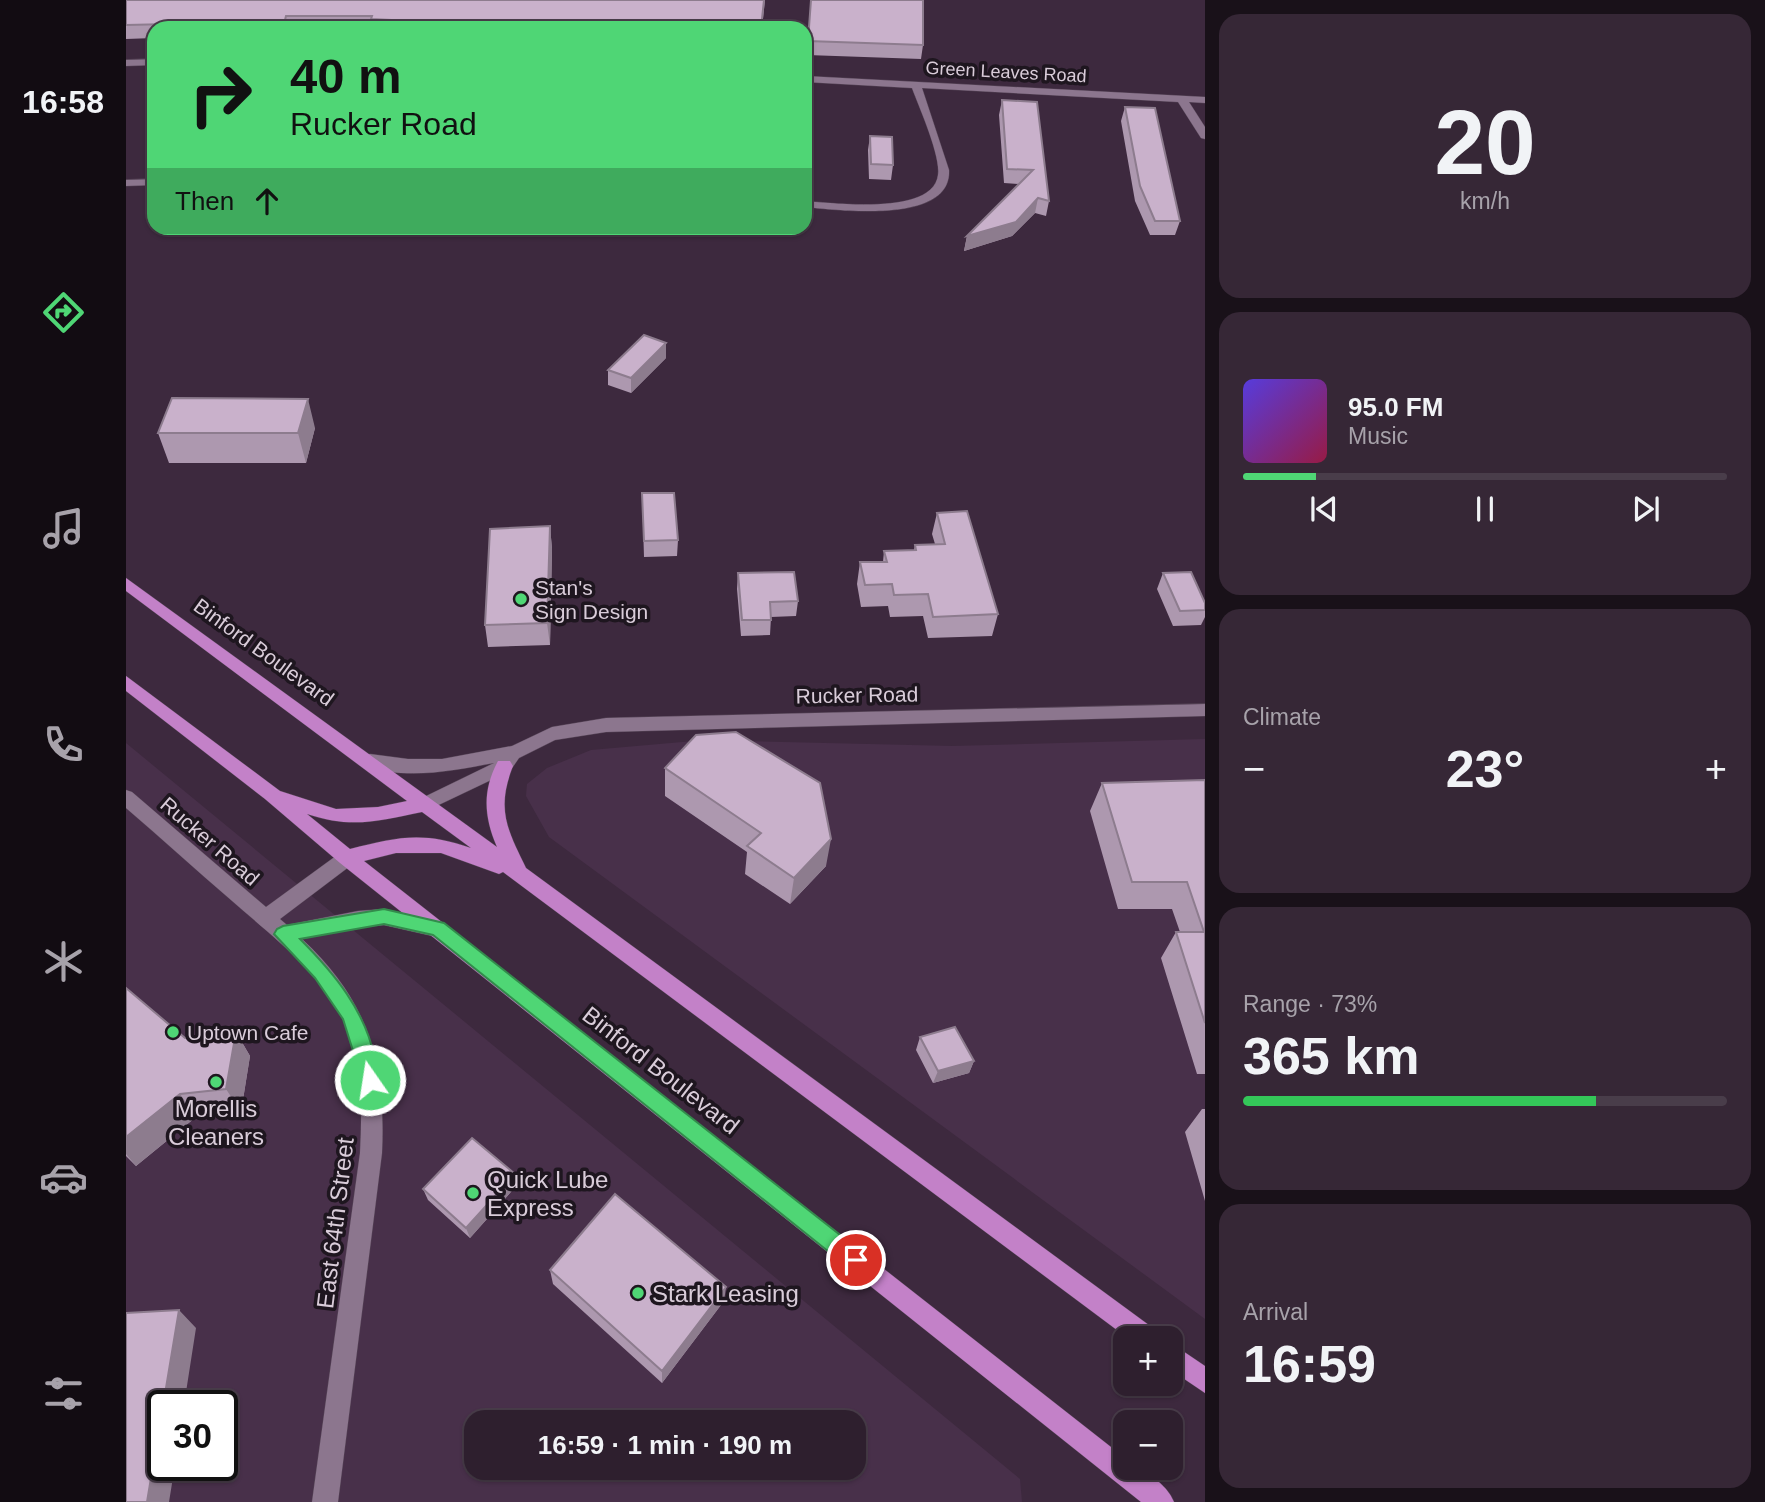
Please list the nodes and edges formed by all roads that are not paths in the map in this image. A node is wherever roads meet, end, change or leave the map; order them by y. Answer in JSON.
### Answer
{"nodes":[{"id":1,"x":147,"y":62,"type":"edge"},
{"id":2,"x":126,"y":63,"type":"edge"},
{"id":3,"x":812,"y":79,"type":"edge"},
{"id":4,"x":916,"y":85,"type":"junction"},
{"id":5,"x":1182,"y":99,"type":"junction"},
{"id":6,"x":1205,"y":100,"type":"edge"},
{"id":7,"x":1205,"y":136,"type":"edge"},
{"id":8,"x":147,"y":182,"type":"edge"},
{"id":9,"x":126,"y":183,"type":"edge"},
{"id":10,"x":812,"y":205,"type":"edge"},
{"id":11,"x":126,"y":583,"type":"edge"},
{"id":12,"x":126,"y":682,"type":"edge"},
{"id":13,"x":1205,"y":710,"type":"edge"},
{"id":14,"x":509,"y":759,"type":"junction"},
{"id":15,"x":370,"y":761,"type":"junction"},
{"id":16,"x":271,"y":794,"type":"junction"},
{"id":17,"x":126,"y":797,"type":"edge"},
{"id":18,"x":426,"y":804,"type":"junction"},
{"id":19,"x":347,"y":858,"type":"junction"},
{"id":20,"x":519,"y":874,"type":"junction"},
{"id":21,"x":265,"y":919,"type":"junction"},
{"id":22,"x":438,"y":929,"type":"junction"},
{"id":23,"x":283,"y":934,"type":"junction"},
{"id":24,"x":1131,"y":1326,"type":"edge"},
{"id":25,"x":1183,"y":1364,"type":"edge"},
{"id":26,"x":1205,"y":1381,"type":"edge"},
{"id":27,"x":325,"y":1502,"type":"edge"},
{"id":28,"x":1161,"y":1502,"type":"edge"}],
"edges":[{"from":1,"to":2,"type":"street"},
{"from":3,"to":4,"type":"street","name":"Green Leaves Road"},
{"from":4,"to":5,"type":"street","name":"Green Leaves Road"},
{"from":4,"to":10,"type":"street"},
{"from":5,"to":6,"type":"street","name":"Green Leaves Road"},
{"from":5,"to":7,"type":"street"},
{"from":8,"to":9,"type":"street"},
{"from":11,"to":15,"type":"main road","name":"Binford Boulevard"},
{"from":12,"to":16,"type":"main road","name":"Binford Boulevard"},
{"from":13,"to":14,"type":"street","name":"Rucker Road"},
{"from":14,"to":15,"type":"street","name":"Rucker Road"},
{"from":14,"to":18,"type":"street","name":"Rucker Road"},
{"from":14,"to":20,"type":"main road"},
{"from":15,"to":18,"type":"main road","name":"Binford Boulevard"},
{"from":16,"to":18,"type":"main road"},
{"from":16,"to":19,"type":"main road","name":"Binford Boulevard"},
{"from":17,"to":21,"type":"street","name":"Rucker Road"},
{"from":18,"to":20,"type":"main road","name":"Binford Boulevard"},
{"from":19,"to":20,"type":"main road"},
{"from":19,"to":21,"type":"street"},
{"from":19,"to":22,"type":"main road","name":"Binford Boulevard"},
{"from":20,"to":24,"type":"main road","name":"Binford Boulevard"},
{"from":21,"to":23,"type":"street","name":"Rucker Road"},
{"from":22,"to":23,"type":"street"},
{"from":22,"to":28,"type":"main road","name":"Binford Boulevard"},
{"from":23,"to":27,"type":"street","name":"East 64th Street"},
{"from":25,"to":26,"type":"main road"}]}
